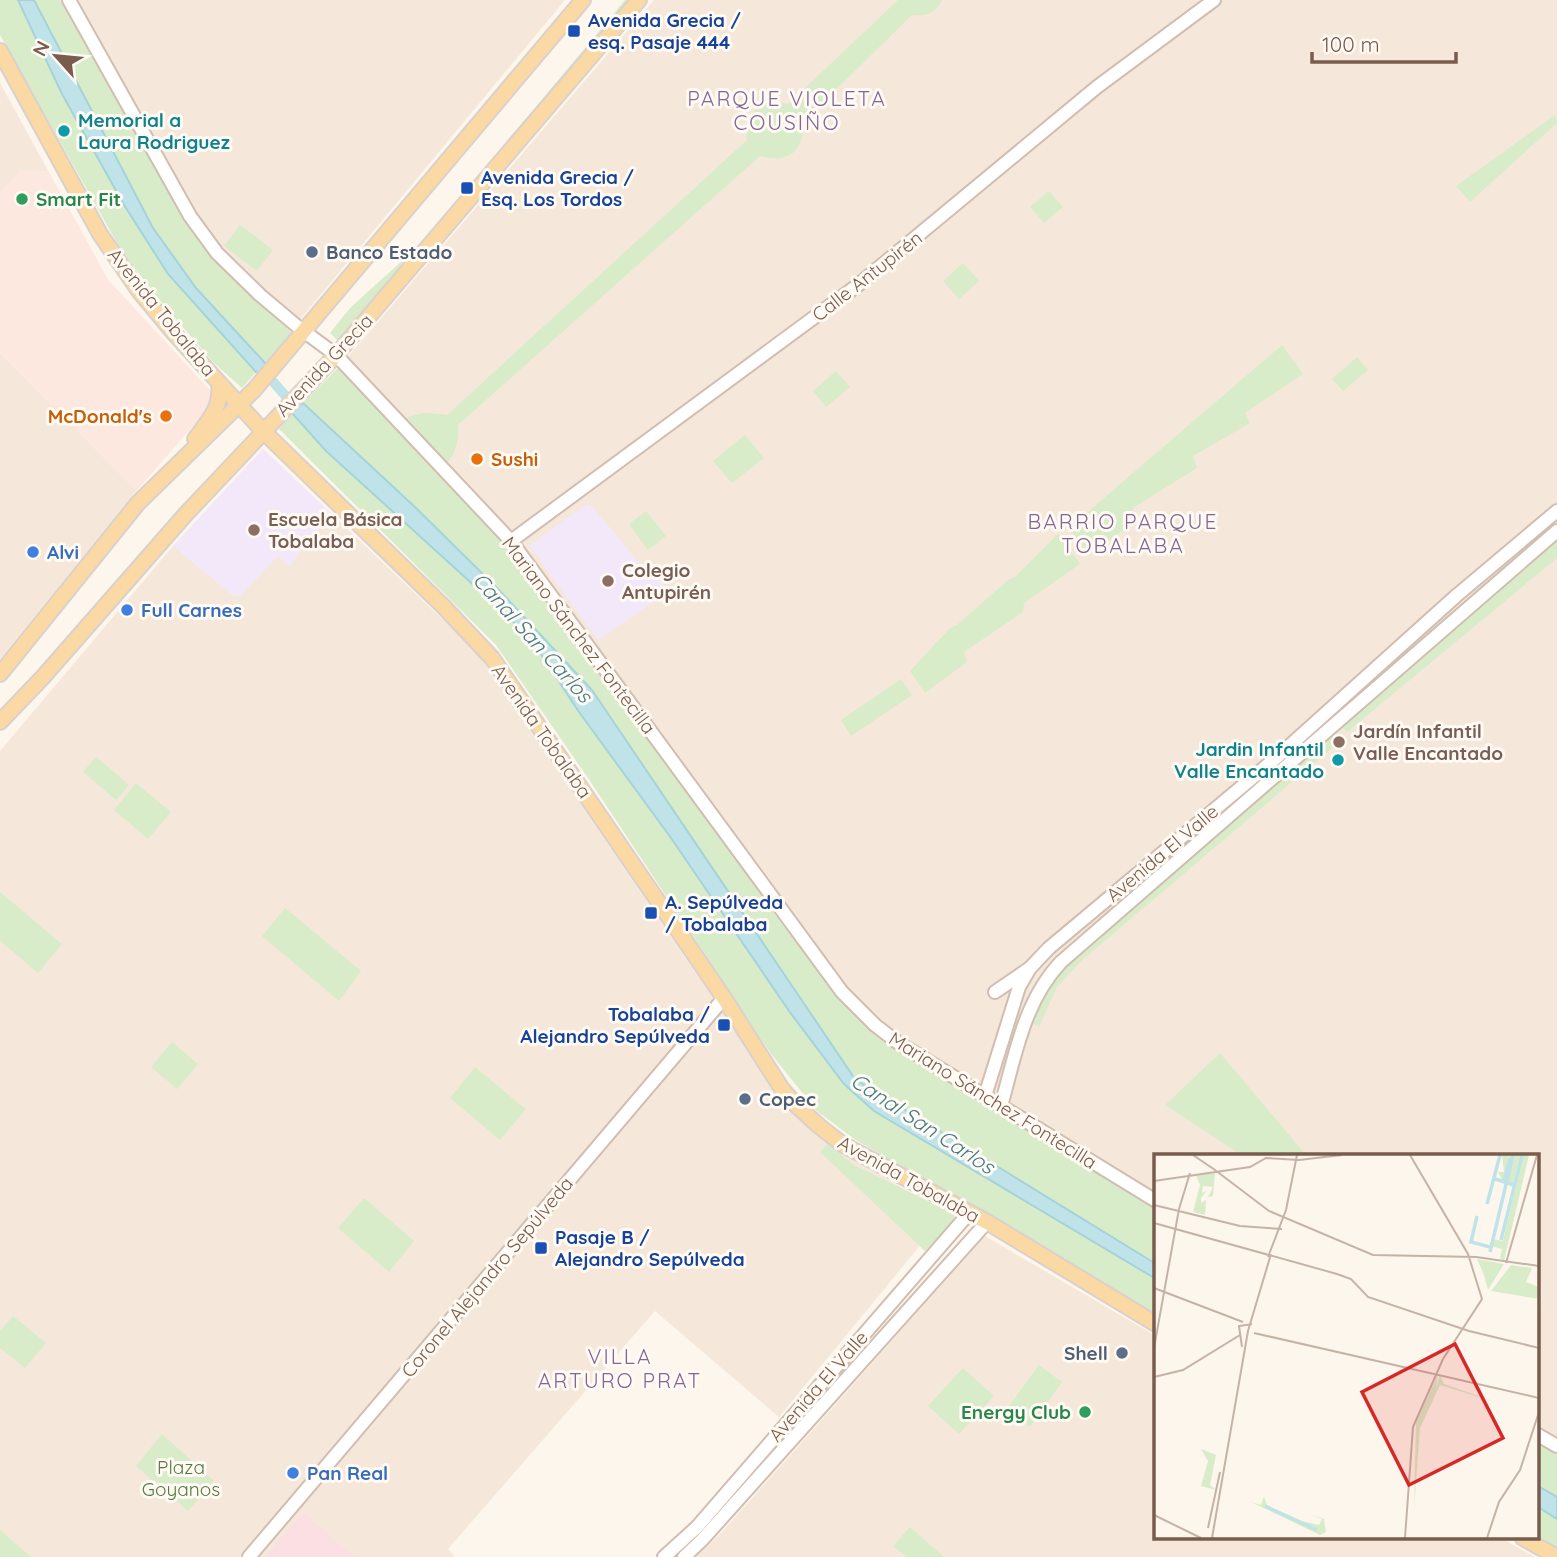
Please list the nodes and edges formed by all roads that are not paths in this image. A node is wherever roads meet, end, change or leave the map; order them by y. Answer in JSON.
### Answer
{"nodes":[{"id":1,"x":69,"y":0,"type":"edge"},
{"id":2,"x":583,"y":0,"type":"edge"},
{"id":3,"x":639,"y":0,"type":"edge"},
{"id":4,"x":1214,"y":0,"type":"edge"},
{"id":5,"x":0,"y":51,"type":"edge"},
{"id":6,"x":304,"y":332,"type":"junction"},
{"id":7,"x":336,"y":355,"type":"junction"},
{"id":8,"x":219,"y":383,"type":"junction"},
{"id":9,"x":239,"y":406,"type":"junction"},
{"id":10,"x":262,"y":431,"type":"junction"},
{"id":11,"x":155,"y":485,"type":"junction"},
{"id":12,"x":1557,"y":511,"type":"edge"},
{"id":13,"x":1557,"y":531,"type":"edge"},
{"id":14,"x":512,"y":541,"type":"junction"},
{"id":15,"x":0,"y":674,"type":"edge"},
{"id":16,"x":0,"y":722,"type":"edge"},
{"id":17,"x":1030,"y":968,"type":"junction"},
{"id":18,"x":995,"y":992,"type":"dead end"},
{"id":19,"x":724,"y":998,"type":"junction"},
{"id":20,"x":985,"y":1096,"type":"junction"},
{"id":21,"x":1000,"y":1106,"type":"junction"},
{"id":22,"x":1154,"y":1200,"type":"edge"},
{"id":23,"x":970,"y":1212,"type":"junction"},
{"id":24,"x":987,"y":1222,"type":"junction"},
{"id":25,"x":916,"y":1274,"type":"junction"},
{"id":26,"x":919,"y":1296,"type":"junction"},
{"id":27,"x":1154,"y":1323,"type":"edge"},
{"id":28,"x":1540,"y":1436,"type":"edge"},
{"id":29,"x":1557,"y":1446,"type":"edge"},
{"id":30,"x":1527,"y":1540,"type":"edge"},
{"id":31,"x":249,"y":1557,"type":"edge"},
{"id":32,"x":664,"y":1557,"type":"edge"},
{"id":33,"x":684,"y":1557,"type":"edge"},
{"id":34,"x":1557,"y":1557,"type":"edge"}],
"edges":[{"from":1,"to":6,"type":"street","name":"Mariano Sánchez Fontecilla"},
{"from":2,"to":6,"type":"main road","name":"Avenida Grecia"},
{"from":3,"to":7,"type":"main road","name":"Avenida Grecia"},
{"from":4,"to":14,"type":"street","name":"Calle Antupirén"},
{"from":5,"to":8,"type":"main road","name":"Avenida Tobalaba"},
{"from":6,"to":7,"type":"street","name":"Mariano Sánchez Fontecilla"},
{"from":6,"to":9,"type":"main road","name":"Avenida Grecia"},
{"from":7,"to":10,"type":"main road","name":"Avenida Grecia"},
{"from":7,"to":14,"type":"street","name":"Mariano Sánchez Fontecilla"},
{"from":8,"to":9,"type":"main road","name":"Avenida Tobalaba"},
{"from":8,"to":11,"type":"main road"},
{"from":9,"to":10,"type":"main road","name":"Avenida Tobalaba"},
{"from":9,"to":11,"type":"main road","name":"Avenida Grecia"},
{"from":10,"to":16,"type":"main road","name":"Avenida Grecia"},
{"from":10,"to":19,"type":"main road","name":"Avenida Tobalaba"},
{"from":11,"to":15,"type":"main road","name":"Avenida Grecia"},
{"from":12,"to":17,"type":"street","name":"Avenida El Valle"},
{"from":13,"to":21,"type":"street","name":"Avenida El Valle"},
{"from":14,"to":20,"type":"street","name":"Mariano Sánchez Fontecilla"},
{"from":17,"to":18,"type":"street"},
{"from":17,"to":20,"type":"street","name":"Avenida El Valle"},
{"from":19,"to":23,"type":"main road","name":"Avenida Tobalaba"},
{"from":19,"to":31,"type":"street","name":"Coronel Alejandro Sepúlveda"},
{"from":20,"to":21,"type":"street","name":"Mariano Sánchez Fontecilla"},
{"from":21,"to":22,"type":"street","name":"Mariano Sánchez Fontecilla"},
{"from":23,"to":24,"type":"main road","name":"Avenida Tobalaba"},
{"from":23,"to":25,"type":"street","name":"Avenida El Valle"},
{"from":24,"to":26,"type":"street","name":"Avenida El Valle"},
{"from":24,"to":27,"type":"main road","name":"Avenida Tobalaba"},
{"from":25,"to":26,"type":"street"},
{"from":25,"to":32,"type":"street","name":"Avenida El Valle"},
{"from":26,"to":33,"type":"street","name":"Avenida El Valle"},
{"from":28,"to":29,"type":"street"},
{"from":30,"to":34,"type":"main road"}]}
